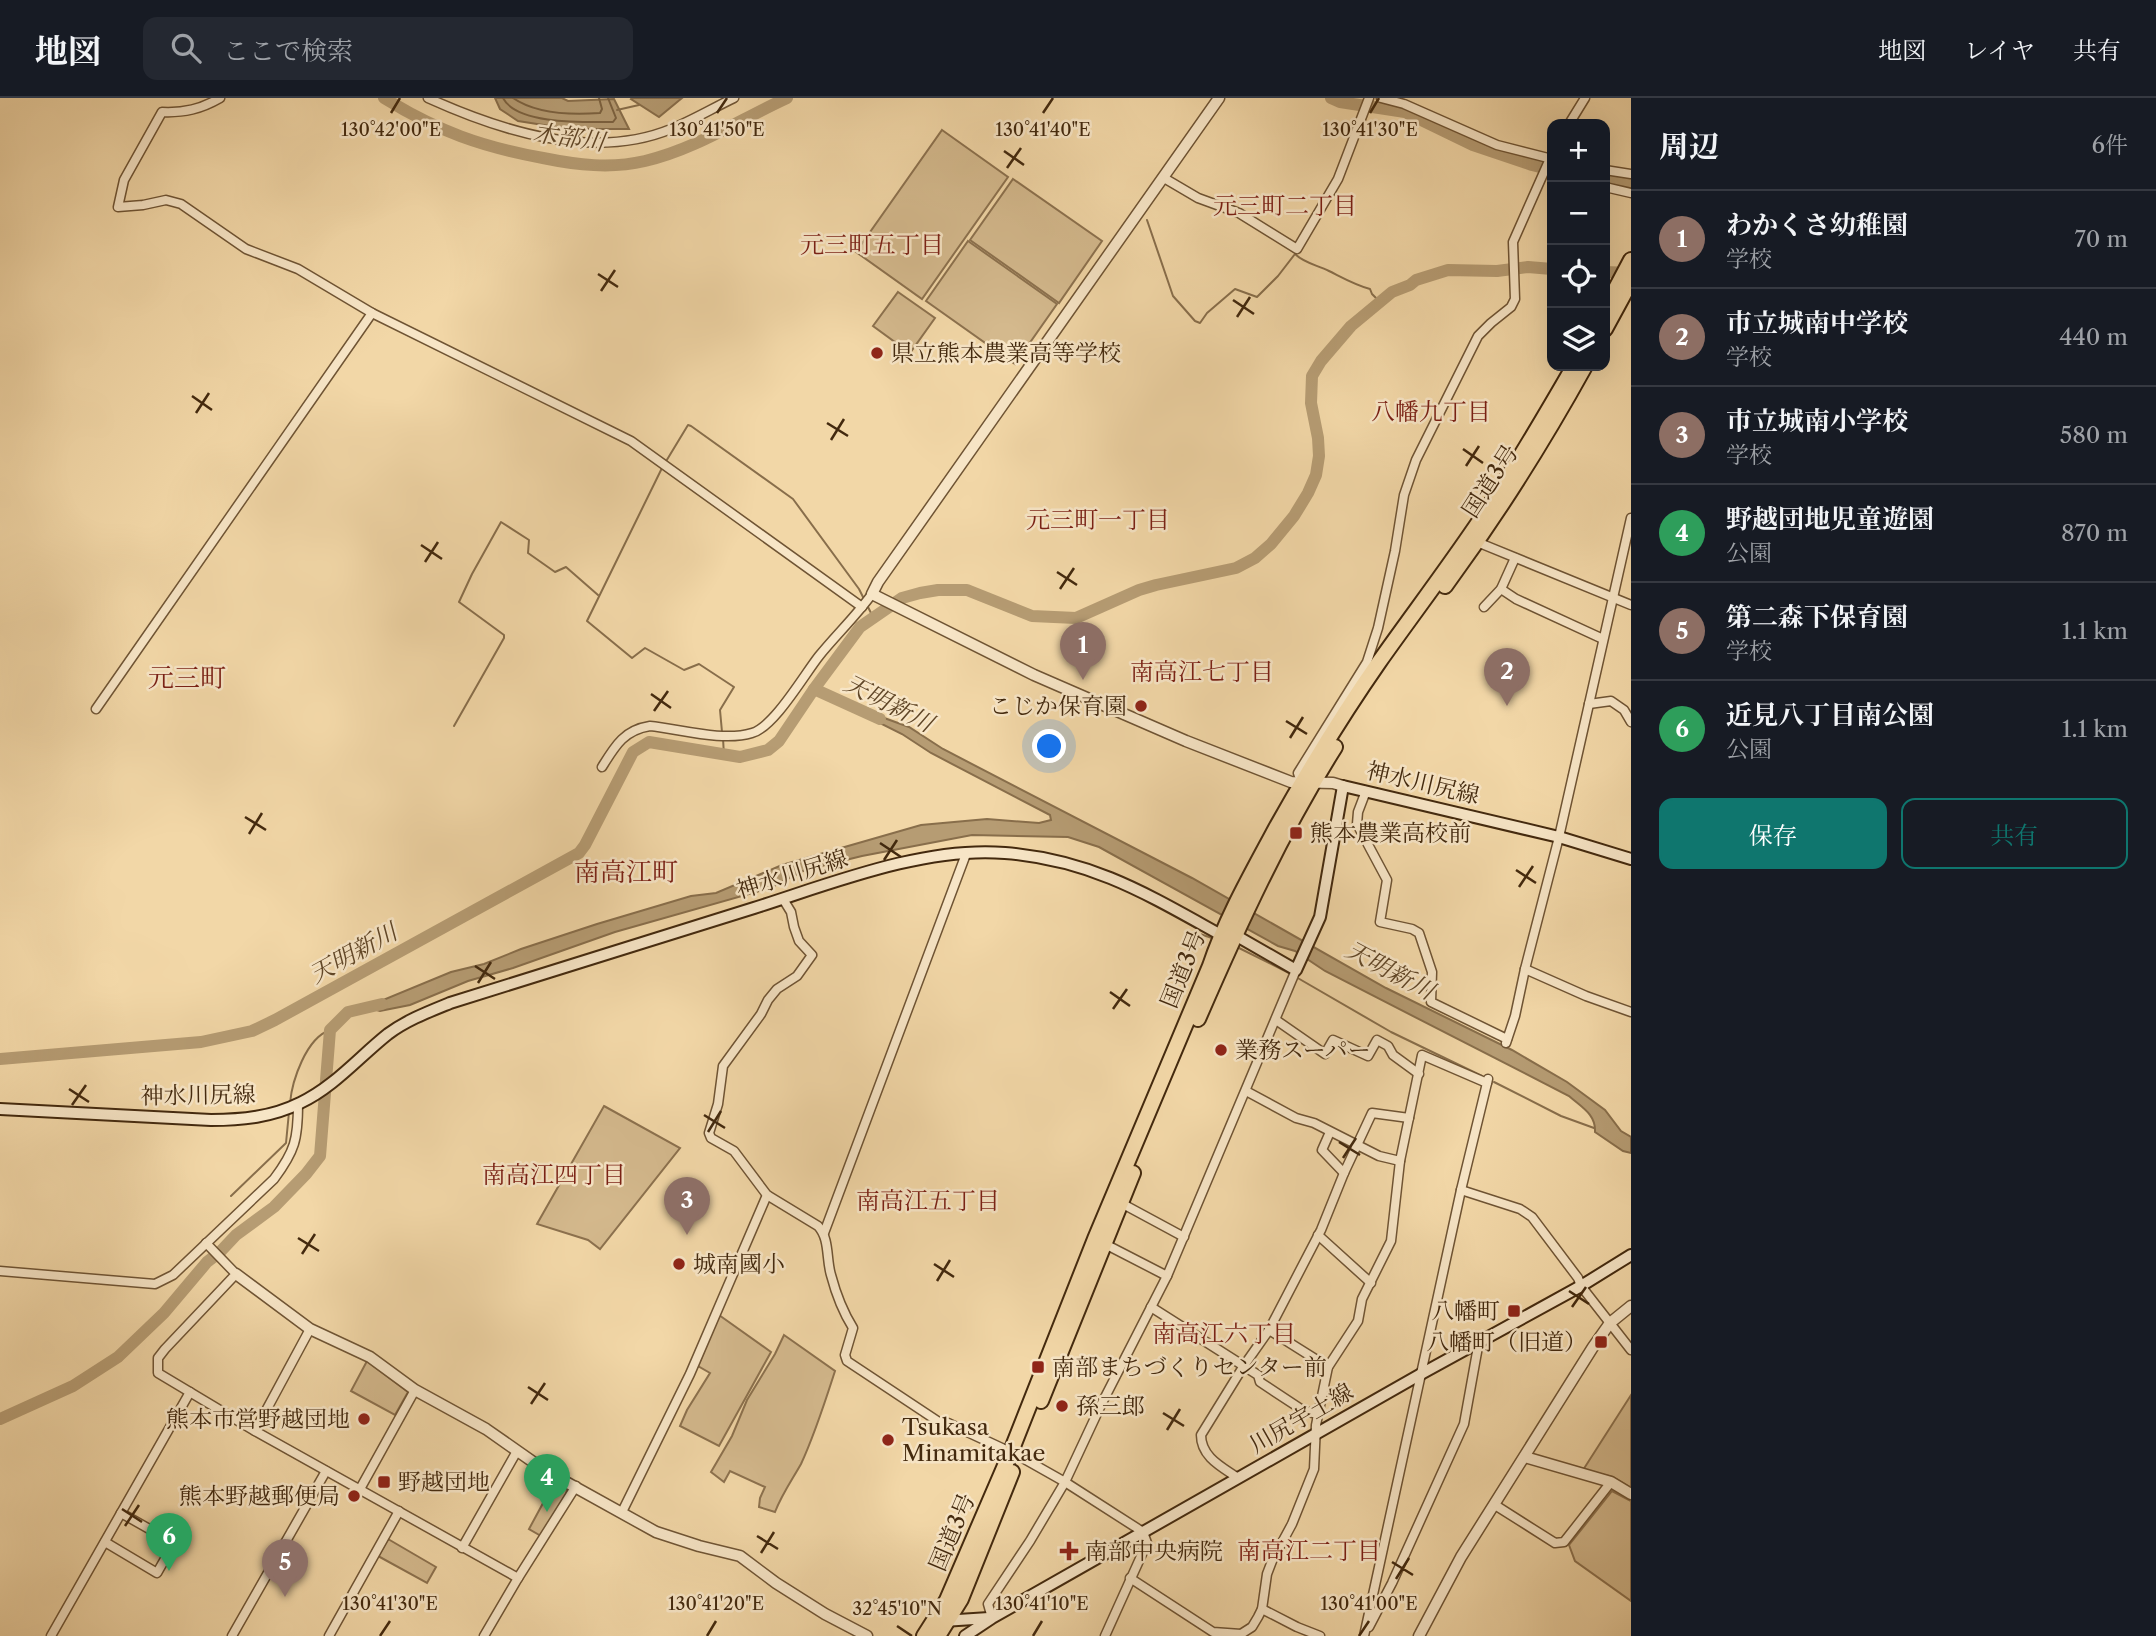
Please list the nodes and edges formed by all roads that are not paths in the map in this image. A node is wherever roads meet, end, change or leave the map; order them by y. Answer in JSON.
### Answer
{"nodes":[{"id":1,"x":220,"y":98,"type":"edge"},
{"id":2,"x":428,"y":98,"type":"edge"},
{"id":3,"x":734,"y":98,"type":"edge"},
{"id":4,"x":1219,"y":98,"type":"edge"},
{"id":5,"x":1369,"y":98,"type":"edge"},
{"id":6,"x":1381,"y":98,"type":"edge"},
{"id":7,"x":1585,"y":98,"type":"edge"},
{"id":8,"x":1572,"y":119,"type":"edge"},
{"id":9,"x":1547,"y":157,"type":"edge"},
{"id":10,"x":1610,"y":171,"type":"edge"},
{"id":11,"x":1631,"y":174,"type":"edge"},
{"id":12,"x":1546,"y":176,"type":"edge"},
{"id":13,"x":1164,"y":178,"type":"junction"},
{"id":14,"x":1610,"y":188,"type":"edge"},
{"id":15,"x":1631,"y":193,"type":"edge"},
{"id":16,"x":1630,"y":262,"type":"edge"},
{"id":17,"x":1625,"y":286,"type":"edge"},
{"id":18,"x":1606,"y":308,"type":"edge"},
{"id":19,"x":372,"y":313,"type":"junction"},
{"id":20,"x":1610,"y":318,"type":"edge"},
{"id":21,"x":1571,"y":371,"type":"edge"},
{"id":22,"x":1582,"y":371,"type":"edge"},
{"id":23,"x":1631,"y":518,"type":"edge"},
{"id":24,"x":1477,"y":542,"type":"junction"},
{"id":25,"x":1516,"y":558,"type":"junction"},
{"id":26,"x":1501,"y":589,"type":"junction"},
{"id":27,"x":876,"y":597,"type":"junction"},
{"id":28,"x":1613,"y":597,"type":"junction"},
{"id":29,"x":1631,"y":605,"type":"edge"},
{"id":30,"x":862,"y":607,"type":"junction"},
{"id":31,"x":1484,"y":607,"type":"dead end"},
{"id":32,"x":1604,"y":639,"type":"junction"},
{"id":33,"x":1589,"y":704,"type":"junction"},
{"id":34,"x":96,"y":709,"type":"dead end"},
{"id":35,"x":1631,"y":722,"type":"edge"},
{"id":36,"x":602,"y":767,"type":"dead end"},
{"id":37,"x":1308,"y":782,"type":"junction"},
{"id":38,"x":1343,"y":786,"type":"junction"},
{"id":39,"x":1366,"y":791,"type":"junction"},
{"id":40,"x":1559,"y":837,"type":"junction"},
{"id":41,"x":966,"y":853,"type":"junction"},
{"id":42,"x":1631,"y":859,"type":"edge"},
{"id":43,"x":783,"y":899,"type":"junction"},
{"id":44,"x":1231,"y":930,"type":"junction"},
{"id":45,"x":1299,"y":964,"type":"junction"},
{"id":46,"x":1525,"y":969,"type":"junction"},
{"id":47,"x":1631,"y":1012,"type":"edge"},
{"id":48,"x":1276,"y":1020,"type":"junction"},
{"id":49,"x":1419,"y":1074,"type":"junction"},
{"id":50,"x":1246,"y":1091,"type":"junction"},
{"id":51,"x":301,"y":1102,"type":"junction"},
{"id":52,"x":0,"y":1109,"type":"edge"},
{"id":53,"x":1409,"y":1118,"type":"junction"},
{"id":54,"x":1330,"y":1132,"type":"junction"},
{"id":55,"x":1358,"y":1144,"type":"junction"},
{"id":56,"x":1400,"y":1161,"type":"junction"},
{"id":57,"x":1344,"y":1173,"type":"junction"},
{"id":58,"x":1461,"y":1190,"type":"junction"},
{"id":59,"x":767,"y":1195,"type":"junction"},
{"id":60,"x":1121,"y":1203,"type":"junction"},
{"id":61,"x":824,"y":1233,"type":"junction"},
{"id":62,"x":1318,"y":1235,"type":"junction"},
{"id":63,"x":1184,"y":1237,"type":"junction"},
{"id":64,"x":1100,"y":1242,"type":"junction"},
{"id":65,"x":207,"y":1243,"type":"junction"},
{"id":66,"x":1631,"y":1255,"type":"edge"},
{"id":67,"x":0,"y":1271,"type":"edge"},
{"id":68,"x":236,"y":1274,"type":"junction"},
{"id":69,"x":1167,"y":1276,"type":"junction"},
{"id":70,"x":1371,"y":1283,"type":"junction"},
{"id":71,"x":1581,"y":1286,"type":"junction"},
{"id":72,"x":1631,"y":1306,"type":"edge"},
{"id":73,"x":1151,"y":1307,"type":"junction"},
{"id":74,"x":1610,"y":1323,"type":"junction"},
{"id":75,"x":310,"y":1329,"type":"junction"},
{"id":76,"x":1269,"y":1330,"type":"junction"},
{"id":77,"x":1479,"y":1341,"type":"junction"},
{"id":78,"x":1631,"y":1350,"type":"edge"},
{"id":79,"x":1243,"y":1367,"type":"junction"},
{"id":80,"x":1328,"y":1367,"type":"junction"},
{"id":81,"x":1421,"y":1374,"type":"junction"},
{"id":82,"x":415,"y":1390,"type":"junction"},
{"id":83,"x":190,"y":1392,"type":"junction"},
{"id":84,"x":1318,"y":1414,"type":"junction"},
{"id":85,"x":256,"y":1431,"type":"junction"},
{"id":86,"x":1315,"y":1434,"type":"junction"},
{"id":87,"x":517,"y":1451,"type":"junction"},
{"id":88,"x":1014,"y":1455,"type":"junction"},
{"id":89,"x":1525,"y":1457,"type":"junction"},
{"id":90,"x":326,"y":1471,"type":"junction"},
{"id":91,"x":1238,"y":1478,"type":"junction"},
{"id":92,"x":1065,"y":1482,"type":"junction"},
{"id":93,"x":1611,"y":1482,"type":"junction"},
{"id":94,"x":576,"y":1486,"type":"junction"},
{"id":95,"x":360,"y":1489,"type":"junction"},
{"id":96,"x":1631,"y":1494,"type":"edge"},
{"id":97,"x":1495,"y":1505,"type":"junction"},
{"id":98,"x":399,"y":1511,"type":"junction"},
{"id":99,"x":622,"y":1512,"type":"junction"},
{"id":100,"x":121,"y":1513,"type":"junction"},
{"id":101,"x":1143,"y":1532,"type":"junction"},
{"id":102,"x":104,"y":1542,"type":"junction"},
{"id":103,"x":462,"y":1548,"type":"junction"},
{"id":104,"x":518,"y":1578,"type":"junction"},
{"id":105,"x":1130,"y":1578,"type":"junction"},
{"id":106,"x":961,"y":1599,"type":"junction"},
{"id":107,"x":1262,"y":1609,"type":"junction"},
{"id":108,"x":992,"y":1618,"type":"junction"},
{"id":109,"x":940,"y":1623,"type":"edge"},
{"id":110,"x":969,"y":1633,"type":"edge"},
{"id":111,"x":1212,"y":1634,"type":"edge"},
{"id":112,"x":51,"y":1636,"type":"edge"},
{"id":113,"x":232,"y":1636,"type":"edge"},
{"id":114,"x":328,"y":1636,"type":"edge"},
{"id":115,"x":484,"y":1636,"type":"edge"},
{"id":116,"x":867,"y":1636,"type":"edge"},
{"id":117,"x":924,"y":1636,"type":"edge"},
{"id":118,"x":1105,"y":1636,"type":"edge"},
{"id":119,"x":1321,"y":1636,"type":"edge"},
{"id":120,"x":1364,"y":1636,"type":"edge"},
{"id":121,"x":1419,"y":1636,"type":"edge"}],
"edges":[{"from":1,"to":19,"type":"street"},
{"from":2,"to":3,"type":"street"},
{"from":4,"to":13,"type":"street"},
{"from":5,"to":13,"type":"street"},
{"from":6,"to":9,"type":"street"},
{"from":7,"to":8,"type":"street"},
{"from":10,"to":11,"type":"street"},
{"from":12,"to":37,"type":"street"},
{"from":13,"to":27,"type":"street"},
{"from":14,"to":15,"type":"street"},
{"from":16,"to":17,"type":"highway"},
{"from":17,"to":18,"type":"highway"},
{"from":17,"to":20,"type":"highway"},
{"from":19,"to":30,"type":"street"},
{"from":19,"to":34,"type":"street"},
{"from":21,"to":37,"type":"highway","name":"国道3号"},
{"from":22,"to":24,"type":"highway","name":"国道3号"},
{"from":23,"to":28,"type":"street"},
{"from":24,"to":25,"type":"street"},
{"from":24,"to":37,"type":"highway","name":"国道3号"},
{"from":25,"to":26,"type":"street"},
{"from":25,"to":28,"type":"street"},
{"from":26,"to":31,"type":"street"},
{"from":26,"to":32,"type":"street"},
{"from":27,"to":30,"type":"street"},
{"from":27,"to":37,"type":"street"},
{"from":28,"to":29,"type":"street"},
{"from":28,"to":32,"type":"street"},
{"from":30,"to":36,"type":"street"},
{"from":32,"to":33,"type":"street"},
{"from":33,"to":35,"type":"street"},
{"from":33,"to":40,"type":"street"},
{"from":37,"to":38,"type":"street"},
{"from":37,"to":44,"type":"highway","name":"国道3号"},
{"from":38,"to":39,"type":"main road","name":"神水川尻線"},
{"from":38,"to":45,"type":"main road","name":"神水川尻線"},
{"from":39,"to":40,"type":"main road","name":"神水川尻線"},
{"from":39,"to":46,"type":"street"},
{"from":40,"to":42,"type":"main road","name":"神水川尻線"},
{"from":40,"to":46,"type":"street"},
{"from":41,"to":43,"type":"main road","name":"神水川尻線"},
{"from":41,"to":44,"type":"main road","name":"神水川尻線"},
{"from":41,"to":61,"type":"street"},
{"from":43,"to":51,"type":"main road","name":"神水川尻線"},
{"from":43,"to":59,"type":"street"},
{"from":44,"to":45,"type":"main road","name":"神水川尻線"},
{"from":44,"to":60,"type":"highway","name":"国道3号"},
{"from":44,"to":64,"type":"highway","name":"国道3号"},
{"from":45,"to":48,"type":"street"},
{"from":46,"to":47,"type":"street"},
{"from":48,"to":49,"type":"street"},
{"from":48,"to":50,"type":"street"},
{"from":49,"to":53,"type":"street"},
{"from":49,"to":58,"type":"street"},
{"from":50,"to":54,"type":"street"},
{"from":50,"to":63,"type":"street"},
{"from":51,"to":52,"type":"main road","name":"神水川尻線"},
{"from":51,"to":65,"type":"street"},
{"from":53,"to":55,"type":"street"},
{"from":53,"to":56,"type":"street"},
{"from":54,"to":55,"type":"street"},
{"from":54,"to":57,"type":"street"},
{"from":55,"to":56,"type":"street"},
{"from":55,"to":57,"type":"street"},
{"from":56,"to":70,"type":"street"},
{"from":57,"to":62,"type":"street"},
{"from":58,"to":71,"type":"street"},
{"from":58,"to":81,"type":"street"},
{"from":59,"to":61,"type":"street"},
{"from":59,"to":99,"type":"street"},
{"from":60,"to":63,"type":"street"},
{"from":60,"to":64,"type":"highway","name":"国道3号"},
{"from":61,"to":88,"type":"street"},
{"from":62,"to":70,"type":"street"},
{"from":62,"to":76,"type":"street"},
{"from":63,"to":69,"type":"street"},
{"from":64,"to":69,"type":"street"},
{"from":64,"to":88,"type":"highway","name":"国道3号"},
{"from":65,"to":67,"type":"street"},
{"from":65,"to":68,"type":"street"},
{"from":66,"to":71,"type":"main road","name":"川尻宇土線"},
{"from":68,"to":75,"type":"street"},
{"from":68,"to":83,"type":"street"},
{"from":69,"to":73,"type":"street"},
{"from":70,"to":80,"type":"street"},
{"from":71,"to":74,"type":"street"},
{"from":71,"to":77,"type":"main road","name":"川尻宇土線"},
{"from":72,"to":74,"type":"street"},
{"from":73,"to":79,"type":"street"},
{"from":73,"to":92,"type":"street"},
{"from":74,"to":78,"type":"street"},
{"from":74,"to":89,"type":"street"},
{"from":75,"to":82,"type":"street"},
{"from":75,"to":85,"type":"street"},
{"from":76,"to":79,"type":"street"},
{"from":76,"to":80,"type":"street"},
{"from":77,"to":81,"type":"main road","name":"川尻宇土線"},
{"from":77,"to":120,"type":"street"},
{"from":79,"to":84,"type":"street"},
{"from":79,"to":91,"type":"street"},
{"from":80,"to":84,"type":"street"},
{"from":81,"to":86,"type":"main road","name":"川尻宇土線"},
{"from":81,"to":120,"type":"street"},
{"from":82,"to":87,"type":"street"},
{"from":82,"to":95,"type":"street"},
{"from":83,"to":85,"type":"street"},
{"from":83,"to":100,"type":"street"},
{"from":84,"to":86,"type":"street"},
{"from":85,"to":90,"type":"street"},
{"from":86,"to":91,"type":"main road","name":"川尻宇土線"},
{"from":86,"to":107,"type":"street"},
{"from":87,"to":94,"type":"street"},
{"from":87,"to":103,"type":"street"},
{"from":88,"to":92,"type":"street"},
{"from":88,"to":106,"type":"highway","name":"国道3号"},
{"from":88,"to":109,"type":"highway","name":"国道3号"},
{"from":89,"to":93,"type":"street"},
{"from":89,"to":97,"type":"street"},
{"from":90,"to":95,"type":"street"},
{"from":90,"to":113,"type":"street"},
{"from":91,"to":101,"type":"main road","name":"川尻宇土線"},
{"from":92,"to":101,"type":"street"},
{"from":92,"to":108,"type":"street"},
{"from":93,"to":96,"type":"street"},
{"from":93,"to":97,"type":"street"},
{"from":94,"to":99,"type":"street"},
{"from":94,"to":104,"type":"street"},
{"from":95,"to":98,"type":"street"},
{"from":97,"to":121,"type":"street"},
{"from":98,"to":103,"type":"street"},
{"from":98,"to":114,"type":"street"},
{"from":99,"to":116,"type":"street"},
{"from":100,"to":102,"type":"street"},
{"from":100,"to":102,"type":"street"},
{"from":101,"to":105,"type":"street"},
{"from":101,"to":108,"type":"main road","name":"川尻宇土線"},
{"from":102,"to":112,"type":"street"},
{"from":103,"to":104,"type":"street"},
{"from":104,"to":115,"type":"street"},
{"from":105,"to":111,"type":"street"},
{"from":105,"to":118,"type":"street"},
{"from":106,"to":108,"type":"main road"},
{"from":106,"to":109,"type":"highway","name":"国道3号"},
{"from":107,"to":111,"type":"street"},
{"from":107,"to":119,"type":"street"},
{"from":108,"to":109,"type":"main road","name":"川尻宇土線"},
{"from":108,"to":110,"type":"main road","name":"川尻宇土線"},
{"from":109,"to":110,"type":"main road","name":"川尻宇土線"},
{"from":109,"to":117,"type":"highway","name":"国道3号"}]}
